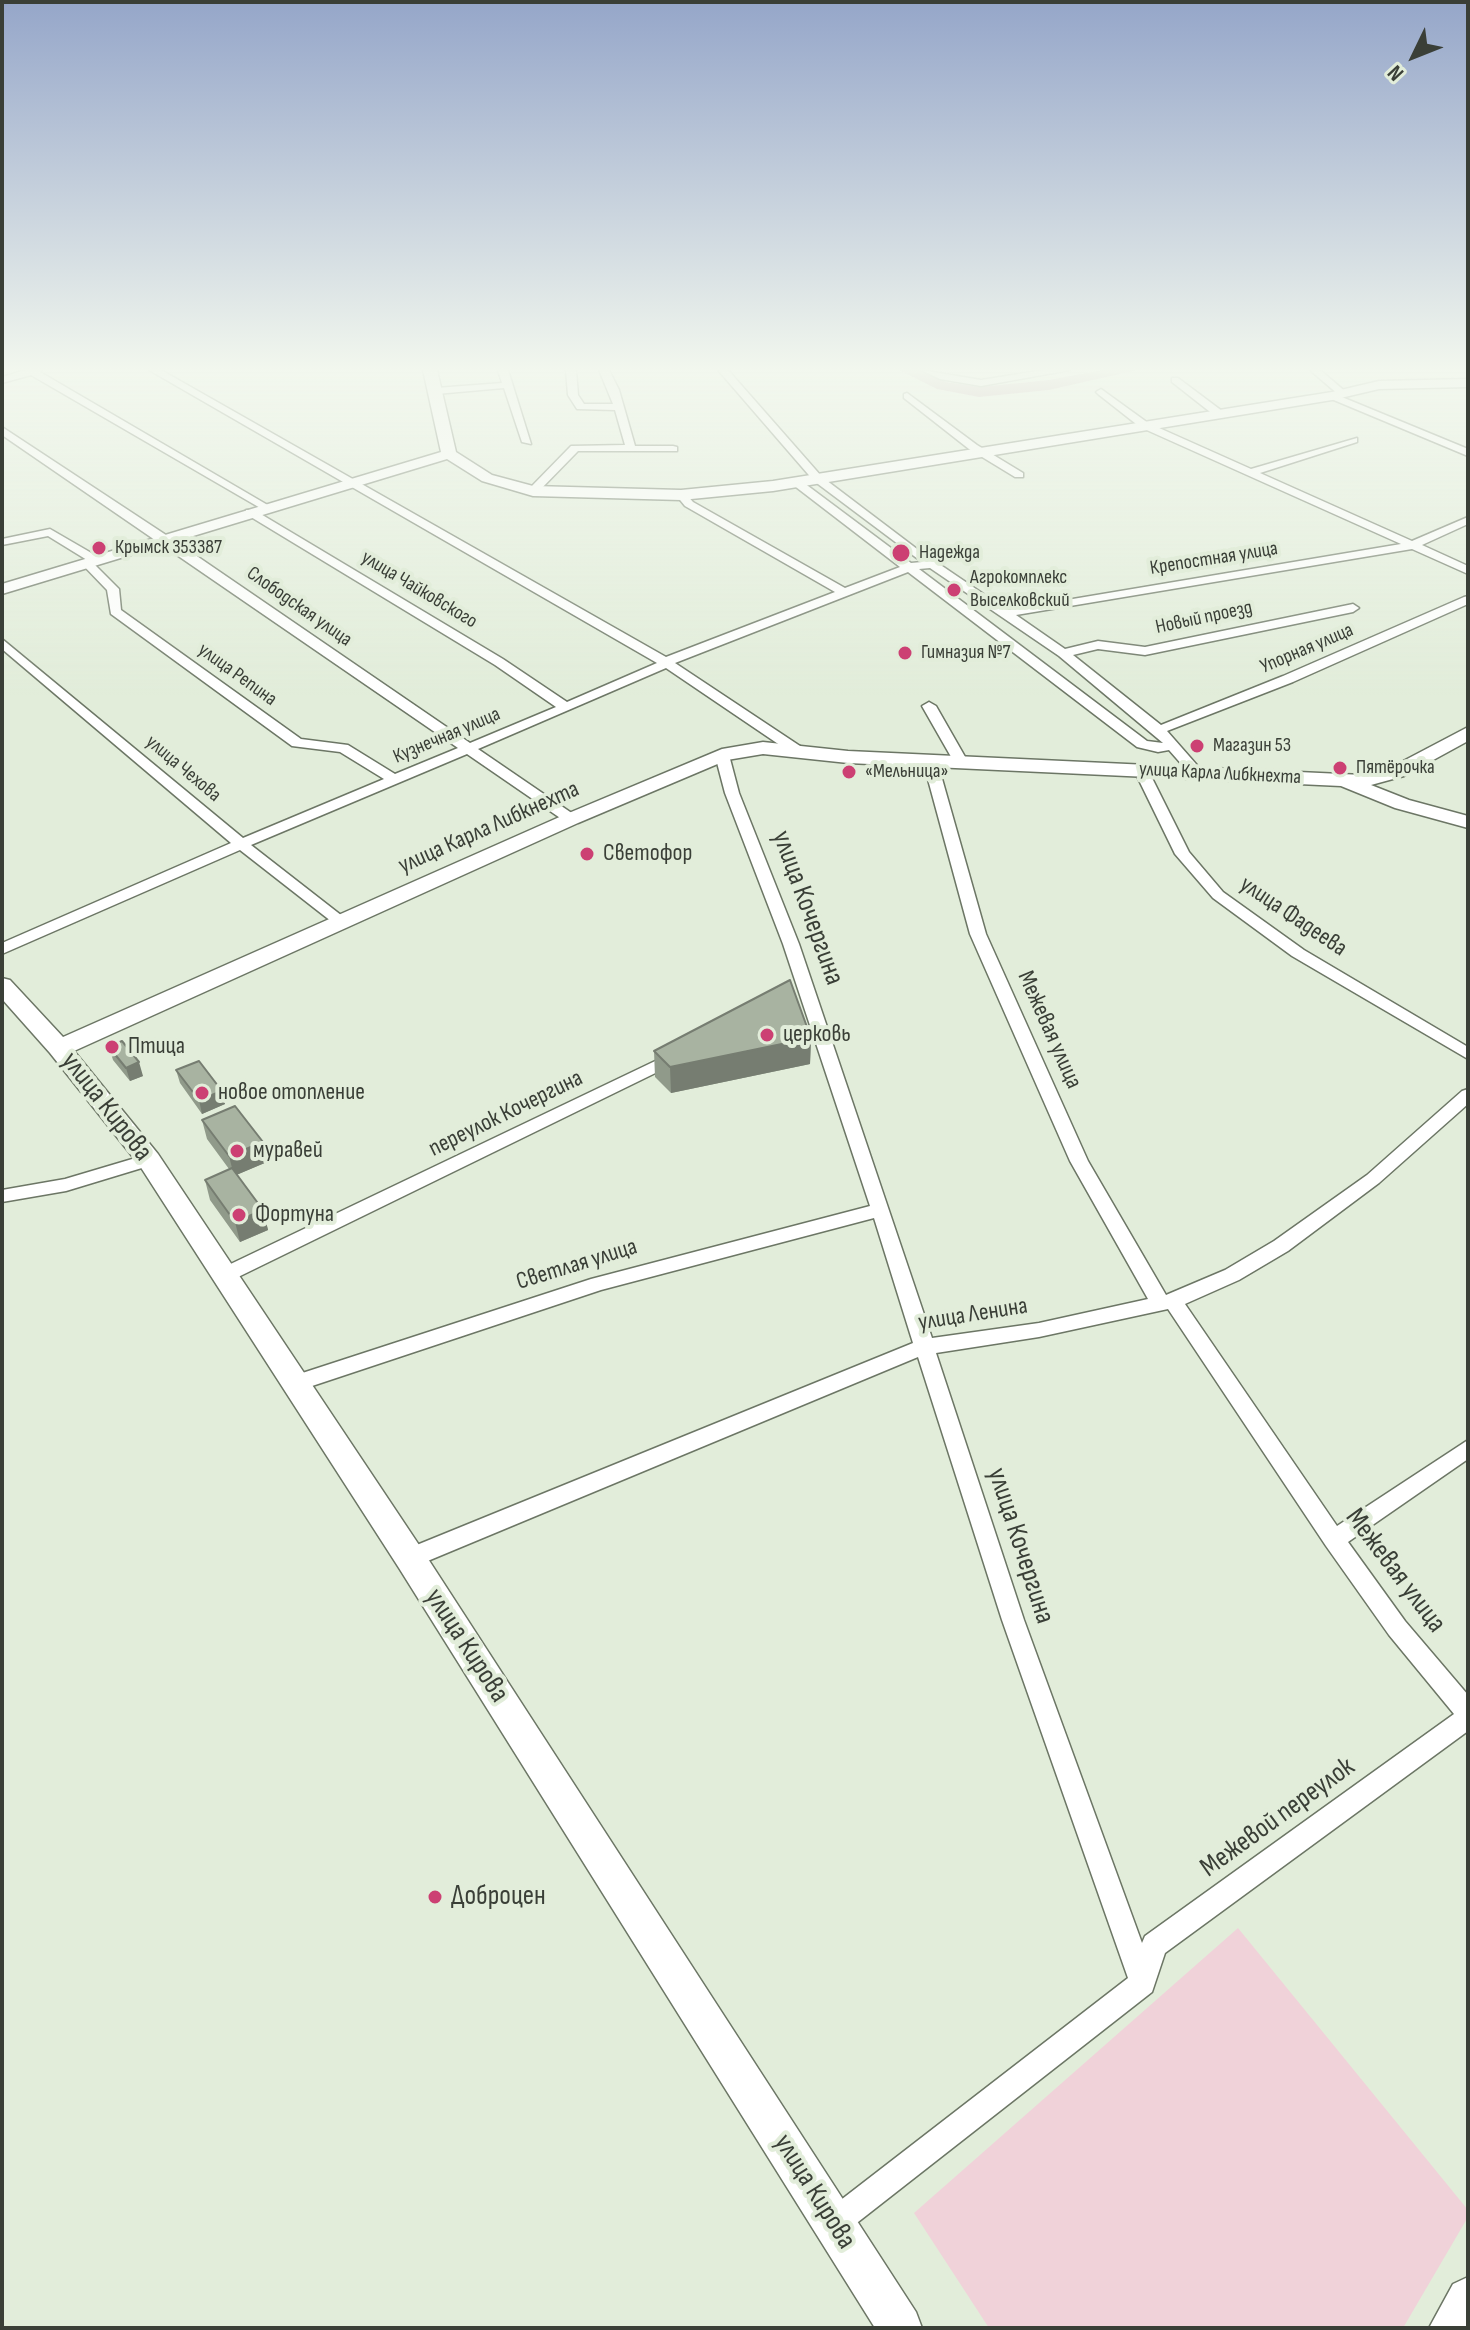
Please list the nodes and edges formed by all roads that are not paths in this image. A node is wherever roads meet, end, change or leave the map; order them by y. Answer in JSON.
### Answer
{"nodes":[{"id":1,"x":75,"y":479,"type":"edge"},
{"id":2,"x":209,"y":479,"type":"edge"},
{"id":3,"x":341,"y":479,"type":"edge"},
{"id":4,"x":359,"y":479,"type":"edge"},
{"id":5,"x":489,"y":479,"type":"edge"},
{"id":6,"x":545,"y":479,"type":"edge"},
{"id":7,"x":818,"y":479,"type":"joint"},
{"id":8,"x":1263,"y":479,"type":"edge"},
{"id":9,"x":347,"y":482,"type":"junction"},
{"id":10,"x":796,"y":482,"type":"junction"},
{"id":11,"x":533,"y":491,"type":"junction"},
{"id":12,"x":681,"y":495,"type":"junction"},
{"id":13,"x":258,"y":509,"type":"junction"},
{"id":14,"x":1468,"y":520,"type":"edge"},
{"id":15,"x":165,"y":539,"type":"junction"},
{"id":16,"x":2,"y":542,"type":"edge"},
{"id":17,"x":1410,"y":546,"type":"junction"},
{"id":18,"x":91,"y":561,"type":"junction"},
{"id":19,"x":935,"y":564,"type":"junction"},
{"id":20,"x":910,"y":567,"type":"junction"},
{"id":21,"x":1468,"y":570,"type":"edge"},
{"id":22,"x":2,"y":589,"type":"edge"},
{"id":23,"x":843,"y":592,"type":"junction"},
{"id":24,"x":1468,"y":600,"type":"edge"},
{"id":25,"x":1353,"y":608,"type":"dead end"},
{"id":26,"x":1009,"y":613,"type":"junction"},
{"id":27,"x":2,"y":643,"type":"edge"},
{"id":28,"x":1063,"y":653,"type":"junction"},
{"id":29,"x":665,"y":662,"type":"junction"},
{"id":30,"x":565,"y":706,"type":"junction"},
{"id":31,"x":929,"y":706,"type":"dead end"},
{"id":32,"x":1159,"y":730,"type":"junction"},
{"id":33,"x":1468,"y":733,"type":"edge"},
{"id":34,"x":1173,"y":745,"type":"junction"},
{"id":35,"x":470,"y":749,"type":"junction"},
{"id":36,"x":798,"y":751,"type":"junction"},
{"id":37,"x":722,"y":755,"type":"junction"},
{"id":38,"x":930,"y":761,"type":"junction"},
{"id":39,"x":961,"y":762,"type":"junction"},
{"id":40,"x":1141,"y":770,"type":"junction"},
{"id":41,"x":1196,"y":772,"type":"junction"},
{"id":42,"x":395,"y":780,"type":"junction"},
{"id":43,"x":1342,"y":781,"type":"junction"},
{"id":44,"x":571,"y":819,"type":"junction"},
{"id":45,"x":1468,"y":822,"type":"edge"},
{"id":46,"x":241,"y":844,"type":"junction"},
{"id":47,"x":341,"y":922,"type":"junction"},
{"id":48,"x":2,"y":949,"type":"edge"},
{"id":49,"x":2,"y":985,"type":"edge"},
{"id":50,"x":59,"y":1048,"type":"junction"},
{"id":51,"x":684,"y":1052,"type":"edge"},
{"id":52,"x":1468,"y":1054,"type":"edge"},
{"id":53,"x":1468,"y":1095,"type":"edge"},
{"id":54,"x":149,"y":1160,"type":"junction"},
{"id":55,"x":2,"y":1196,"type":"edge"},
{"id":56,"x":880,"y":1210,"type":"junction"},
{"id":57,"x":225,"y":1275,"type":"junction"},
{"id":58,"x":1167,"y":1302,"type":"junction"},
{"id":59,"x":923,"y":1347,"type":"junction"},
{"id":60,"x":294,"y":1384,"type":"junction"},
{"id":61,"x":1468,"y":1448,"type":"edge"},
{"id":62,"x":1334,"y":1540,"type":"junction"},
{"id":63,"x":410,"y":1558,"type":"junction"},
{"id":64,"x":1468,"y":1715,"type":"edge"},
{"id":65,"x":1143,"y":1983,"type":"junction"},
{"id":66,"x":834,"y":2223,"type":"junction"},
{"id":67,"x":1468,"y":2299,"type":"edge"},
{"id":68,"x":900,"y":2328,"type":"edge"},
{"id":69,"x":1451,"y":2328,"type":"edge"}],
"edges":[{"from":1,"to":15,"type":"street","name":"Слободская улица"},
{"from":2,"to":13,"type":"street","name":"улица Чайковского"},
{"from":3,"to":9,"type":"street"},
{"from":4,"to":9,"type":"main road"},
{"from":5,"to":11,"type":"main road"},
{"from":6,"to":11,"type":"street"},
{"from":7,"to":10,"type":"main road"},
{"from":7,"to":19,"type":"street"},
{"from":8,"to":17,"type":"street"},
{"from":9,"to":13,"type":"main road"},
{"from":9,"to":29,"type":"street"},
{"from":10,"to":12,"type":"main road"},
{"from":10,"to":20,"type":"street"},
{"from":11,"to":12,"type":"main road"},
{"from":12,"to":23,"type":"street"},
{"from":13,"to":15,"type":"main road"},
{"from":13,"to":30,"type":"street","name":"улица Чайковского"},
{"from":14,"to":17,"type":"street","name":"Крепостная улица"},
{"from":15,"to":18,"type":"main road"},
{"from":15,"to":35,"type":"street","name":"Слободская улица"},
{"from":16,"to":18,"type":"street","name":"улица Репина"},
{"from":17,"to":21,"type":"street"},
{"from":17,"to":26,"type":"street","name":"Крепостная улица"},
{"from":18,"to":22,"type":"main road"},
{"from":18,"to":42,"type":"street","name":"улица Репина"},
{"from":19,"to":20,"type":"street"},
{"from":19,"to":26,"type":"street"},
{"from":20,"to":23,"type":"street","name":"Кузнечная улица"},
{"from":20,"to":34,"type":"street"},
{"from":23,"to":29,"type":"street","name":"Кузнечная улица"},
{"from":24,"to":32,"type":"street","name":"Упорная улица"},
{"from":25,"to":28,"type":"street","name":"Новый проезд"},
{"from":26,"to":28,"type":"street"},
{"from":27,"to":46,"type":"street","name":"улица Чехова"},
{"from":28,"to":32,"type":"street"},
{"from":29,"to":30,"type":"street","name":"Кузнечная улица"},
{"from":29,"to":36,"type":"street"},
{"from":30,"to":35,"type":"street","name":"Кузнечная улица"},
{"from":31,"to":39,"type":"street"},
{"from":32,"to":34,"type":"street"},
{"from":33,"to":43,"type":"main road","name":"улица Карла Либкнехта"},
{"from":34,"to":41,"type":"street"},
{"from":35,"to":42,"type":"street","name":"Кузнечная улица"},
{"from":35,"to":44,"type":"street","name":"Слободская улица"},
{"from":36,"to":37,"type":"main road","name":"улица Карла Либкнехта"},
{"from":36,"to":38,"type":"main road","name":"улица Карла Либкнехта"},
{"from":37,"to":44,"type":"main road","name":"улица Карла Либкнехта"},
{"from":37,"to":56,"type":"street","name":"улица Кочергина"},
{"from":38,"to":39,"type":"main road","name":"улица Карла Либкнехта"},
{"from":38,"to":58,"type":"street","name":"Межевая улица"},
{"from":39,"to":40,"type":"main road","name":"улица Карла Либкнехта"},
{"from":40,"to":41,"type":"main road","name":"улица Карла Либкнехта"},
{"from":40,"to":52,"type":"street","name":"улица Фадеева"},
{"from":41,"to":43,"type":"main road","name":"улица Карла Либкнехта"},
{"from":42,"to":46,"type":"street","name":"Кузнечная улица"},
{"from":43,"to":45,"type":"main road"},
{"from":44,"to":47,"type":"main road","name":"улица Карла Либкнехта"},
{"from":46,"to":47,"type":"street","name":"улица Чехова"},
{"from":46,"to":48,"type":"street","name":"Кузнечная улица"},
{"from":47,"to":50,"type":"main road","name":"улица Карла Либкнехта"},
{"from":49,"to":50,"type":"main road","name":"улица Кирова"},
{"from":50,"to":54,"type":"main road","name":"улица Кирова"},
{"from":51,"to":57,"type":"street","name":"переулок Кочергина"},
{"from":53,"to":58,"type":"street","name":"улица Ленина"},
{"from":54,"to":55,"type":"street"},
{"from":54,"to":57,"type":"main road","name":"улица Кирова"},
{"from":56,"to":59,"type":"street","name":"улица Кочергина"},
{"from":56,"to":60,"type":"street","name":"Светлая улица"},
{"from":57,"to":60,"type":"main road","name":"улица Кирова"},
{"from":58,"to":59,"type":"street","name":"улица Ленина"},
{"from":58,"to":62,"type":"street","name":"Межевая улица"},
{"from":59,"to":63,"type":"street","name":"улица Ленина"},
{"from":59,"to":65,"type":"street","name":"улица Кочергина"},
{"from":60,"to":63,"type":"main road","name":"улица Кирова"},
{"from":61,"to":62,"type":"street"},
{"from":62,"to":64,"type":"street","name":"Межевая улица"},
{"from":63,"to":66,"type":"main road","name":"улица Кирова"},
{"from":64,"to":65,"type":"street","name":"Межевой переулок"},
{"from":65,"to":66,"type":"street"},
{"from":66,"to":68,"type":"main road","name":"улица Кирова"},
{"from":67,"to":69,"type":"main road"}]}
